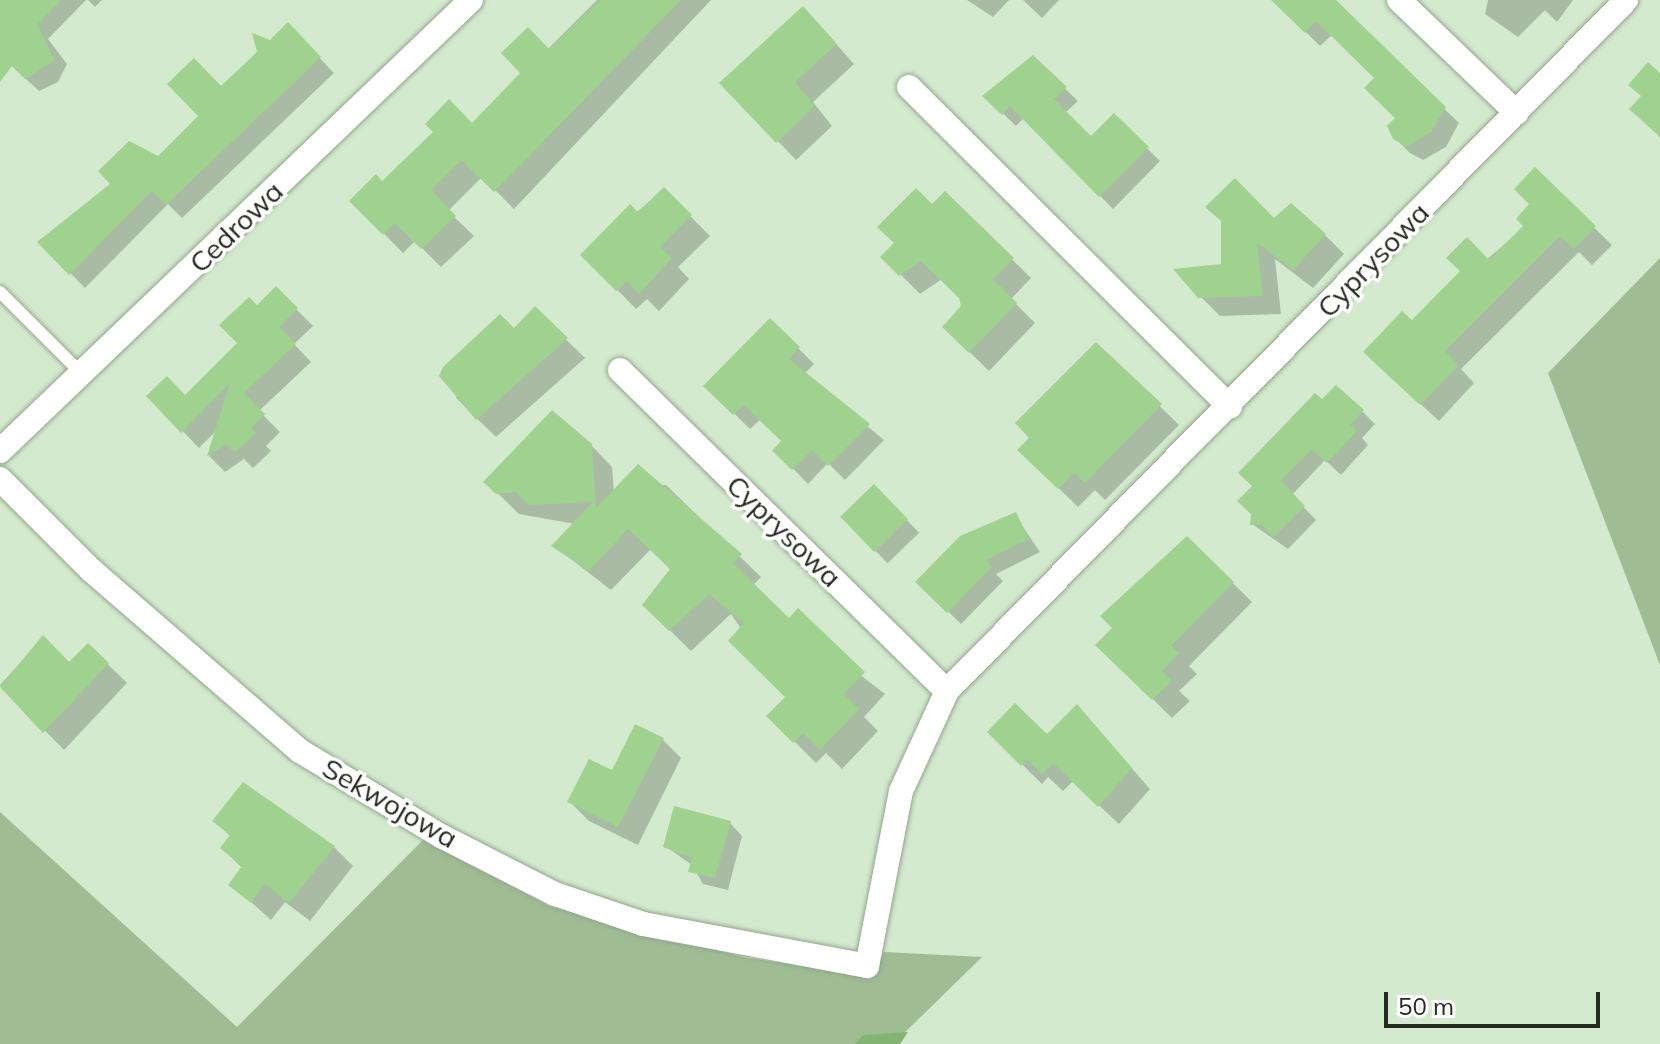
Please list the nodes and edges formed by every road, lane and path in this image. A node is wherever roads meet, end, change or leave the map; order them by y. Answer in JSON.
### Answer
{"nodes":[{"id":1,"x":471,"y":0,"type":"edge"},
{"id":2,"x":1399,"y":0,"type":"edge"},
{"id":3,"x":1626,"y":0,"type":"edge"},
{"id":4,"x":909,"y":87,"type":"dead end"},
{"id":5,"x":1517,"y":113,"type":"junction"},
{"id":6,"x":0,"y":292,"type":"edge"},
{"id":7,"x":620,"y":370,"type":"dead end"},
{"id":8,"x":82,"y":374,"type":"junction"},
{"id":9,"x":1230,"y":407,"type":"junction"},
{"id":10,"x":0,"y":451,"type":"edge"},
{"id":11,"x":0,"y":479,"type":"edge"},
{"id":12,"x":947,"y":691,"type":"junction"},
{"id":13,"x":867,"y":966,"type":"joint"}],
"edges":[{"from":1,"to":8,"type":"street","name":"Cedrowa"},
{"from":2,"to":5,"type":"street"},
{"from":3,"to":5,"type":"street","name":"Cyprysowa"},
{"from":4,"to":9,"type":"street"},
{"from":5,"to":9,"type":"street","name":"Cyprysowa"},
{"from":6,"to":8,"type":"lane"},
{"from":7,"to":12,"type":"street","name":"Cyprysowa"},
{"from":8,"to":10,"type":"street","name":"Cedrowa"},
{"from":9,"to":12,"type":"street","name":"Cyprysowa"},
{"from":11,"to":13,"type":"street","name":"Sekwojowa"},
{"from":12,"to":13,"type":"street","name":"Cyprysowa"}]}
